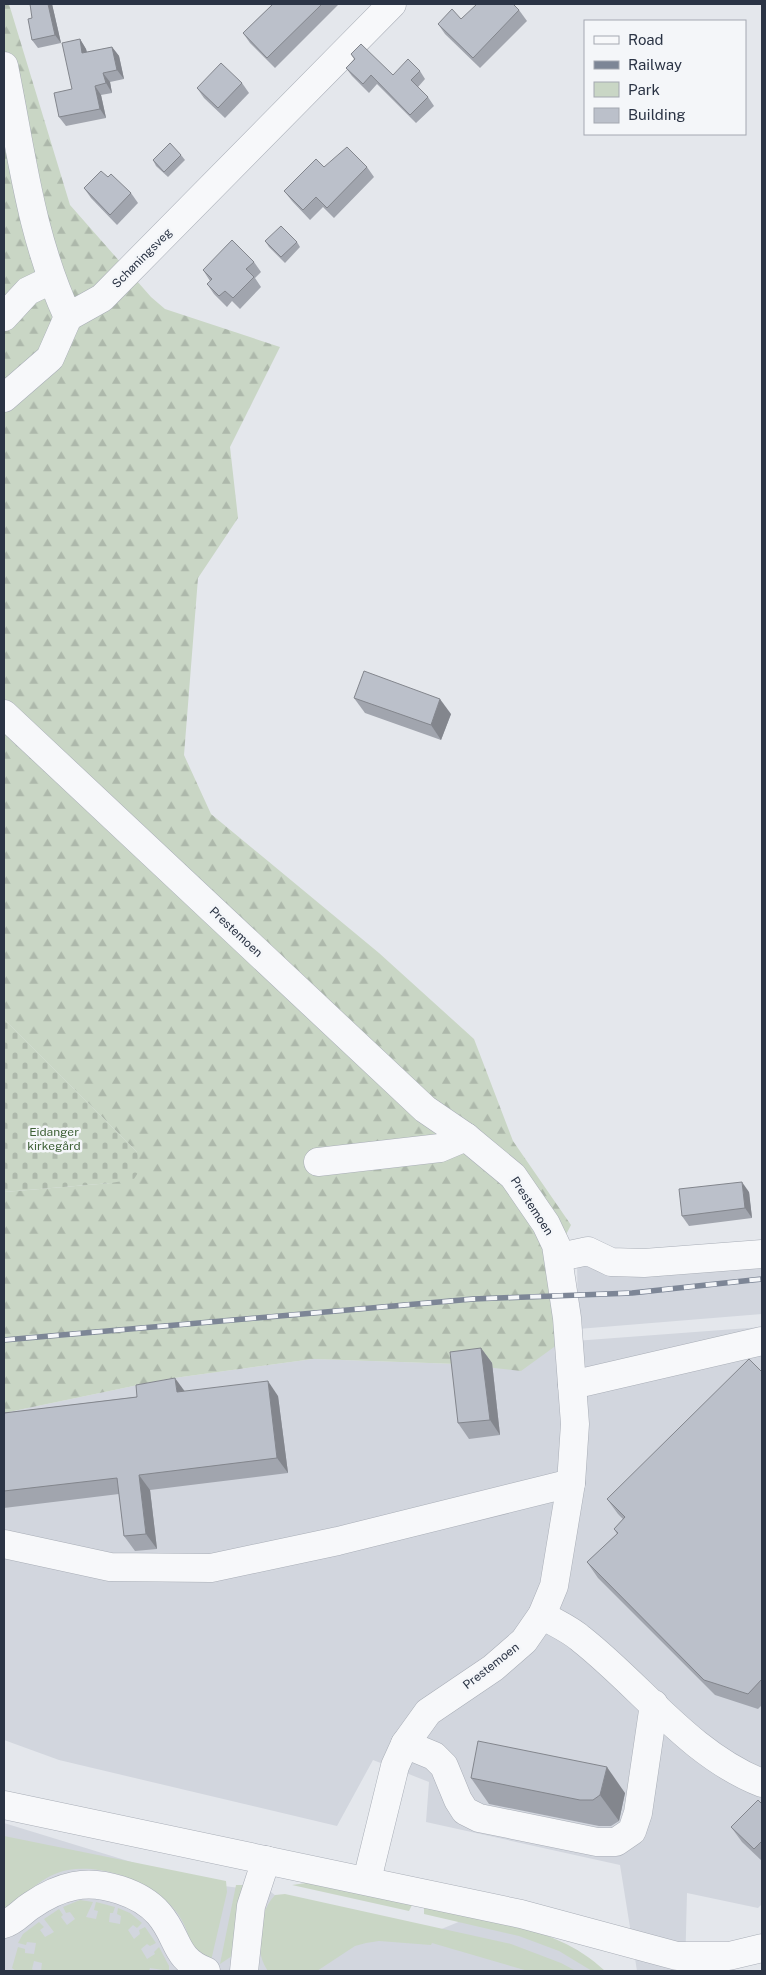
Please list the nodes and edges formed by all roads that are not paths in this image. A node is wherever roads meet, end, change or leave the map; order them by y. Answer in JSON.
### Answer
{"nodes":[{"id":1,"x":392,"y":4,"type":"edge"},
{"id":2,"x":4,"y":66,"type":"edge"},
{"id":3,"x":51,"y":280,"type":"junction"},
{"id":4,"x":4,"y":317,"type":"edge"},
{"id":5,"x":68,"y":317,"type":"junction"},
{"id":6,"x":4,"y":398,"type":"edge"},
{"id":7,"x":4,"y":714,"type":"edge"},
{"id":8,"x":466,"y":1137,"type":"junction"},
{"id":9,"x":318,"y":1162,"type":"dead end"},
{"id":10,"x":762,"y":1254,"type":"edge"},
{"id":11,"x":560,"y":1257,"type":"junction"},
{"id":12,"x":762,"y":1341,"type":"edge"},
{"id":13,"x":572,"y":1385,"type":"junction"},
{"id":14,"x":571,"y":1483,"type":"junction"},
{"id":15,"x":4,"y":1544,"type":"edge"},
{"id":16,"x":542,"y":1615,"type":"junction"},
{"id":17,"x":654,"y":1704,"type":"junction"},
{"id":18,"x":405,"y":1744,"type":"junction"},
{"id":19,"x":762,"y":1782,"type":"edge"},
{"id":20,"x":4,"y":1805,"type":"edge"},
{"id":21,"x":266,"y":1860,"type":"junction"},
{"id":22,"x":367,"y":1880,"type":"junction"},
{"id":23,"x":4,"y":1924,"type":"edge"},
{"id":24,"x":762,"y":1948,"type":"edge"},
{"id":25,"x":206,"y":1971,"type":"edge"},
{"id":26,"x":244,"y":1971,"type":"edge"}],
"edges":[{"from":1,"to":5,"type":"street","name":"Schøningsveg"},
{"from":2,"to":3,"type":"street"},
{"from":3,"to":4,"type":"street"},
{"from":3,"to":5,"type":"street"},
{"from":5,"to":6,"type":"street"},
{"from":7,"to":8,"type":"street","name":"Prestemoen"},
{"from":8,"to":9,"type":"street"},
{"from":8,"to":11,"type":"street","name":"Prestemoen"},
{"from":10,"to":11,"type":"street"},
{"from":11,"to":13,"type":"street","name":"Prestemoen"},
{"from":12,"to":13,"type":"street"},
{"from":13,"to":14,"type":"street","name":"Prestemoen"},
{"from":14,"to":15,"type":"street"},
{"from":14,"to":16,"type":"street","name":"Prestemoen"},
{"from":16,"to":17,"type":"street"},
{"from":16,"to":18,"type":"street","name":"Prestemoen"},
{"from":17,"to":18,"type":"street"},
{"from":17,"to":19,"type":"street"},
{"from":18,"to":22,"type":"street","name":"Prestemoen"},
{"from":20,"to":21,"type":"street"},
{"from":21,"to":22,"type":"street"},
{"from":21,"to":26,"type":"street"},
{"from":22,"to":24,"type":"street"},
{"from":23,"to":25,"type":"street"}]}
